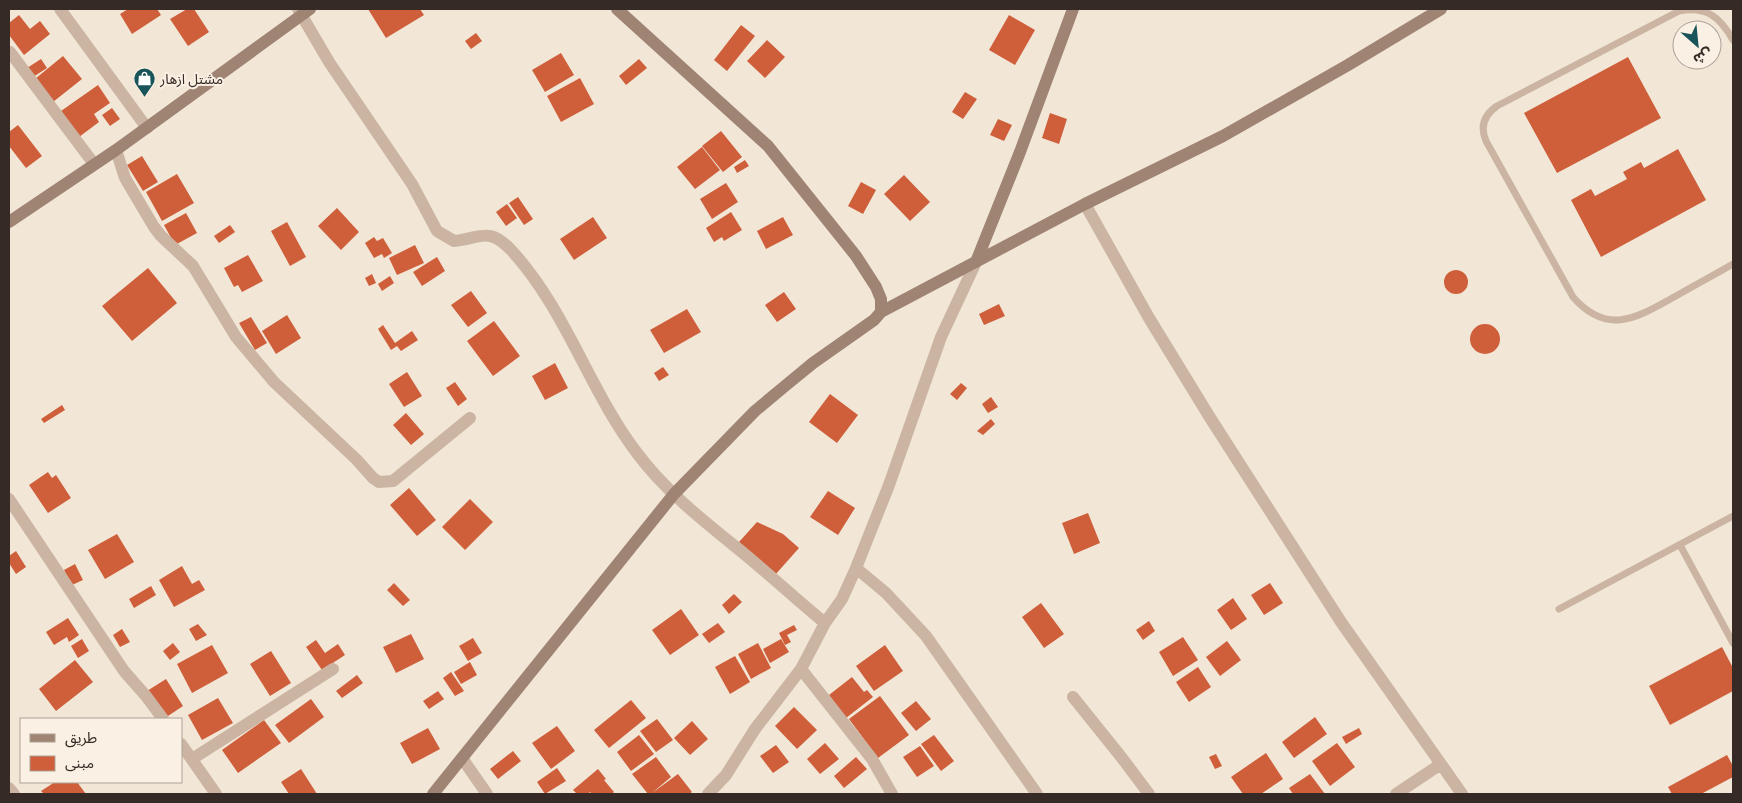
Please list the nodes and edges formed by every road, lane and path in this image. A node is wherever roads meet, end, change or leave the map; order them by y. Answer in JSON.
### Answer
{"nodes":[{"id":1,"x":60,"y":9,"type":"edge"},
{"id":2,"x":617,"y":9,"type":"edge"},
{"id":3,"x":1073,"y":9,"type":"edge"},
{"id":4,"x":1441,"y":9,"type":"edge"},
{"id":5,"x":303,"y":11,"type":"edge"},
{"id":6,"x":1733,"y":40,"type":"edge"},
{"id":7,"x":10,"y":52,"type":"dead end"},
{"id":8,"x":146,"y":128,"type":"junction"},
{"id":9,"x":116,"y":150,"type":"junction"},
{"id":10,"x":94,"y":164,"type":"junction"},
{"id":11,"x":1085,"y":204,"type":"junction"},
{"id":12,"x":9,"y":222,"type":"edge"},
{"id":13,"x":976,"y":262,"type":"junction"},
{"id":14,"x":1733,"y":264,"type":"edge"},
{"id":15,"x":881,"y":312,"type":"junction"},
{"id":16,"x":470,"y":418,"type":"dead end"},
{"id":17,"x":674,"y":494,"type":"junction"},
{"id":18,"x":9,"y":499,"type":"edge"},
{"id":19,"x":1733,"y":516,"type":"edge"},
{"id":20,"x":1680,"y":545,"type":"junction"},
{"id":21,"x":856,"y":568,"type":"junction"},
{"id":22,"x":1559,"y":609,"type":"dead end"},
{"id":23,"x":825,"y":623,"type":"junction"},
{"id":24,"x":1733,"y":643,"type":"edge"},
{"id":25,"x":333,"y":669,"type":"dead end"},
{"id":26,"x":801,"y":669,"type":"junction"},
{"id":27,"x":1073,"y":698,"type":"dead end"},
{"id":28,"x":162,"y":718,"type":"edge"},
{"id":29,"x":182,"y":745,"type":"edge"},
{"id":30,"x":192,"y":758,"type":"junction"},
{"id":31,"x":462,"y":758,"type":"junction"},
{"id":32,"x":1441,"y":764,"type":"junction"},
{"id":33,"x":9,"y":788,"type":"edge"},
{"id":34,"x":14,"y":794,"type":"edge"},
{"id":35,"x":216,"y":794,"type":"edge"},
{"id":36,"x":433,"y":794,"type":"edge"},
{"id":37,"x":487,"y":794,"type":"edge"},
{"id":38,"x":708,"y":794,"type":"edge"},
{"id":39,"x":892,"y":794,"type":"edge"},
{"id":40,"x":1036,"y":794,"type":"edge"},
{"id":41,"x":1149,"y":794,"type":"edge"},
{"id":42,"x":1396,"y":794,"type":"edge"},
{"id":43,"x":1462,"y":794,"type":"edge"}],
"edges":[{"from":1,"to":8,"type":"street"},
{"from":2,"to":15,"type":"street"},
{"from":3,"to":13,"type":"street"},
{"from":4,"to":11,"type":"street"},
{"from":5,"to":8,"type":"street"},
{"from":5,"to":17,"type":"street"},
{"from":6,"to":14,"type":"lane"},
{"from":7,"to":10,"type":"street"},
{"from":8,"to":9,"type":"street"},
{"from":9,"to":10,"type":"street"},
{"from":9,"to":16,"type":"street"},
{"from":10,"to":12,"type":"street"},
{"from":11,"to":13,"type":"street"},
{"from":11,"to":32,"type":"street"},
{"from":13,"to":15,"type":"street"},
{"from":13,"to":21,"type":"street"},
{"from":15,"to":17,"type":"street"},
{"from":17,"to":23,"type":"street"},
{"from":17,"to":31,"type":"street"},
{"from":18,"to":28,"type":"street"},
{"from":19,"to":20,"type":"lane"},
{"from":20,"to":22,"type":"lane"},
{"from":20,"to":24,"type":"lane"},
{"from":21,"to":23,"type":"street"},
{"from":21,"to":40,"type":"street"},
{"from":23,"to":26,"type":"street"},
{"from":25,"to":30,"type":"street"},
{"from":26,"to":38,"type":"street"},
{"from":26,"to":39,"type":"street"},
{"from":27,"to":41,"type":"street"},
{"from":29,"to":30,"type":"street"},
{"from":30,"to":35,"type":"street"},
{"from":31,"to":36,"type":"street"},
{"from":31,"to":37,"type":"street"},
{"from":32,"to":42,"type":"street"},
{"from":32,"to":43,"type":"street"},
{"from":33,"to":34,"type":"street"}]}
